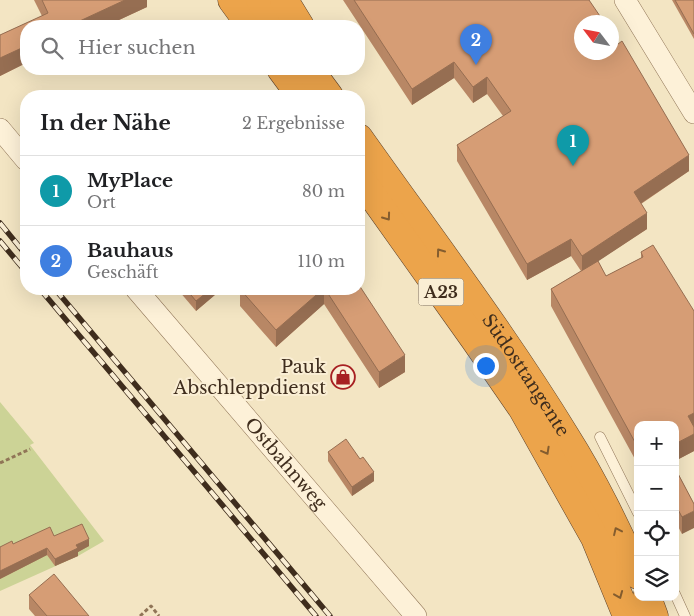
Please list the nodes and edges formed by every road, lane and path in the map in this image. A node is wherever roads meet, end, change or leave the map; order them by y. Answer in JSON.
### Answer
{"nodes":[{"id":1,"x":232,"y":0,"type":"edge"},
{"id":2,"x":260,"y":0,"type":"edge"},
{"id":3,"x":284,"y":0,"type":"edge"},
{"id":4,"x":625,"y":0,"type":"edge"},
{"id":5,"x":247,"y":20,"type":"edge"},
{"id":6,"x":275,"y":20,"type":"edge"},
{"id":7,"x":296,"y":20,"type":"edge"},
{"id":8,"x":296,"y":75,"type":"edge"},
{"id":9,"x":314,"y":82,"type":"edge"},
{"id":10,"x":694,"y":112,"type":"edge"},
{"id":11,"x":0,"y":130,"type":"edge"},
{"id":12,"x":365,"y":146,"type":"edge"},
{"id":13,"x":20,"y":153,"type":"edge"},
{"id":14,"x":365,"y":185,"type":"edge"},
{"id":15,"x":141,"y":295,"type":"edge"},
{"id":16,"x":600,"y":437,"type":"dead end"},
{"id":17,"x":30,"y":449,"type":"dead end"},
{"id":18,"x":0,"y":463,"type":"edge"},
{"id":19,"x":637,"y":511,"type":"edge"},
{"id":20,"x":634,"y":567,"type":"edge"},
{"id":21,"x":648,"y":601,"type":"edge"},
{"id":22,"x":678,"y":601,"type":"edge"},
{"id":23,"x":140,"y":616,"type":"edge"},
{"id":24,"x":159,"y":616,"type":"edge"},
{"id":25,"x":416,"y":616,"type":"edge"},
{"id":26,"x":627,"y":616,"type":"edge"},
{"id":27,"x":654,"y":616,"type":"edge"},
{"id":28,"x":685,"y":616,"type":"edge"}],
"edges":[{"from":1,"to":5,"type":"highway"},
{"from":2,"to":6,"type":"highway"},
{"from":3,"to":7,"type":"highway"},
{"from":4,"to":10,"type":"street"},
{"from":8,"to":9,"type":"highway"},
{"from":11,"to":13,"type":"street"},
{"from":20,"to":12,"type":"highway","name":"Südosttangente","number":"A23","one_way":true},
{"from":14,"to":26,"type":"highway","name":"Südosttangente","number":"A23","one_way":true},
{"from":15,"to":25,"type":"street","name":"Ostbahnweg"},
{"from":16,"to":19,"type":"lane"},
{"from":17,"to":18,"type":"path"},
{"from":21,"to":27,"type":"highway"},
{"from":22,"to":28,"type":"lane"},
{"from":23,"to":24,"type":"path"}]}
